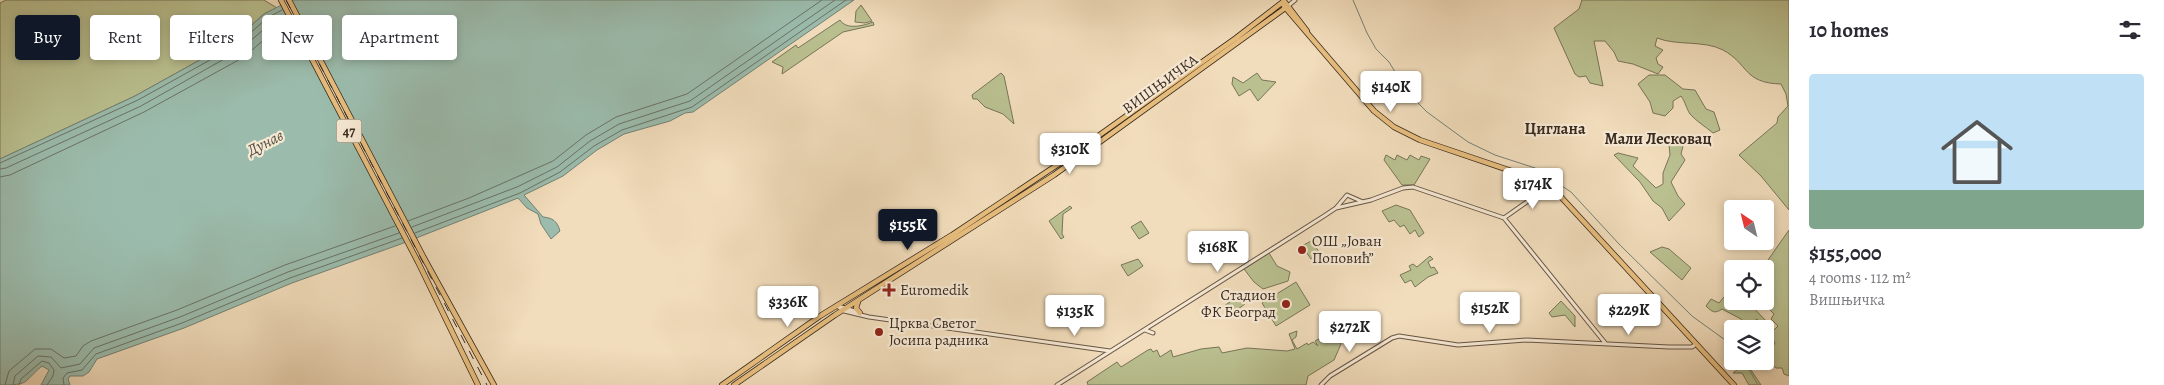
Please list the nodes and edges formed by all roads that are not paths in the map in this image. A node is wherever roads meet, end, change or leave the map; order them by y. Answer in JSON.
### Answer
{"nodes":[{"id":1,"x":281,"y":0,"type":"edge"},
{"id":2,"x":290,"y":0,"type":"edge"},
{"id":3,"x":1295,"y":0,"type":"edge"},
{"id":4,"x":1284,"y":2,"type":"edge"},
{"id":5,"x":1287,"y":7,"type":"junction"},
{"id":6,"x":1548,"y":187,"type":"junction"},
{"id":7,"x":1357,"y":197,"type":"junction"},
{"id":8,"x":1343,"y":200,"type":"junction"},
{"id":9,"x":1363,"y":202,"type":"junction"},
{"id":10,"x":1353,"y":204,"type":"junction"},
{"id":11,"x":1346,"y":206,"type":"junction"},
{"id":12,"x":1336,"y":208,"type":"junction"},
{"id":13,"x":1504,"y":218,"type":"junction"},
{"id":14,"x":858,"y":301,"type":"junction"},
{"id":15,"x":837,"y":306,"type":"junction"},
{"id":16,"x":844,"y":309,"type":"junction"},
{"id":17,"x":860,"y":313,"type":"junction"},
{"id":18,"x":872,"y":316,"type":"junction"},
{"id":19,"x":1144,"y":330,"type":"junction"},
{"id":20,"x":1153,"y":333,"type":"dead end"},
{"id":21,"x":1606,"y":344,"type":"junction"},
{"id":22,"x":1696,"y":344,"type":"junction"},
{"id":23,"x":1111,"y":351,"type":"junction"},
{"id":24,"x":735,"y":384,"type":"edge"},
{"id":25,"x":478,"y":385,"type":"edge"},
{"id":26,"x":494,"y":385,"type":"edge"},
{"id":27,"x":722,"y":385,"type":"edge"},
{"id":28,"x":1057,"y":385,"type":"edge"},
{"id":29,"x":1321,"y":385,"type":"edge"},
{"id":30,"x":1734,"y":385,"type":"edge"}],
"edges":[{"from":1,"to":25,"type":"main road","number":"47"},
{"from":2,"to":26,"type":"main road","number":"47"},
{"from":3,"to":5,"type":"street","name":"ВИШЊИЧКА"},
{"from":4,"to":5,"type":"main road"},
{"from":4,"to":15,"type":"main road","name":"ВИШЊИЧКА"},
{"from":5,"to":6,"type":"main road"},
{"from":5,"to":14,"type":"main road","name":"ВИШЊИЧКА"},
{"from":6,"to":13,"type":"street"},
{"from":6,"to":22,"type":"main road"},
{"from":7,"to":8,"type":"street"},
{"from":7,"to":9,"type":"street"},
{"from":7,"to":10,"type":"street"},
{"from":8,"to":11,"type":"street"},
{"from":8,"to":12,"type":"street"},
{"from":9,"to":10,"type":"street"},
{"from":9,"to":13,"type":"street"},
{"from":10,"to":11,"type":"street"},
{"from":11,"to":12,"type":"street"},
{"from":12,"to":19,"type":"street"},
{"from":13,"to":21,"type":"street"},
{"from":14,"to":16,"type":"main road","name":"ВИШЊИЧКА"},
{"from":14,"to":17,"type":"main road"},
{"from":15,"to":16,"type":"street"},
{"from":15,"to":27,"type":"main road","name":"ВИШЊИЧКА"},
{"from":16,"to":17,"type":"street"},
{"from":16,"to":18,"type":"street"},
{"from":16,"to":24,"type":"main road","name":"ВИШЊИЧКА"},
{"from":17,"to":18,"type":"street"},
{"from":18,"to":23,"type":"street"},
{"from":19,"to":20,"type":"street"},
{"from":19,"to":23,"type":"street"},
{"from":21,"to":22,"type":"street"},
{"from":21,"to":29,"type":"street"},
{"from":22,"to":30,"type":"main road"},
{"from":23,"to":28,"type":"street"}]}
